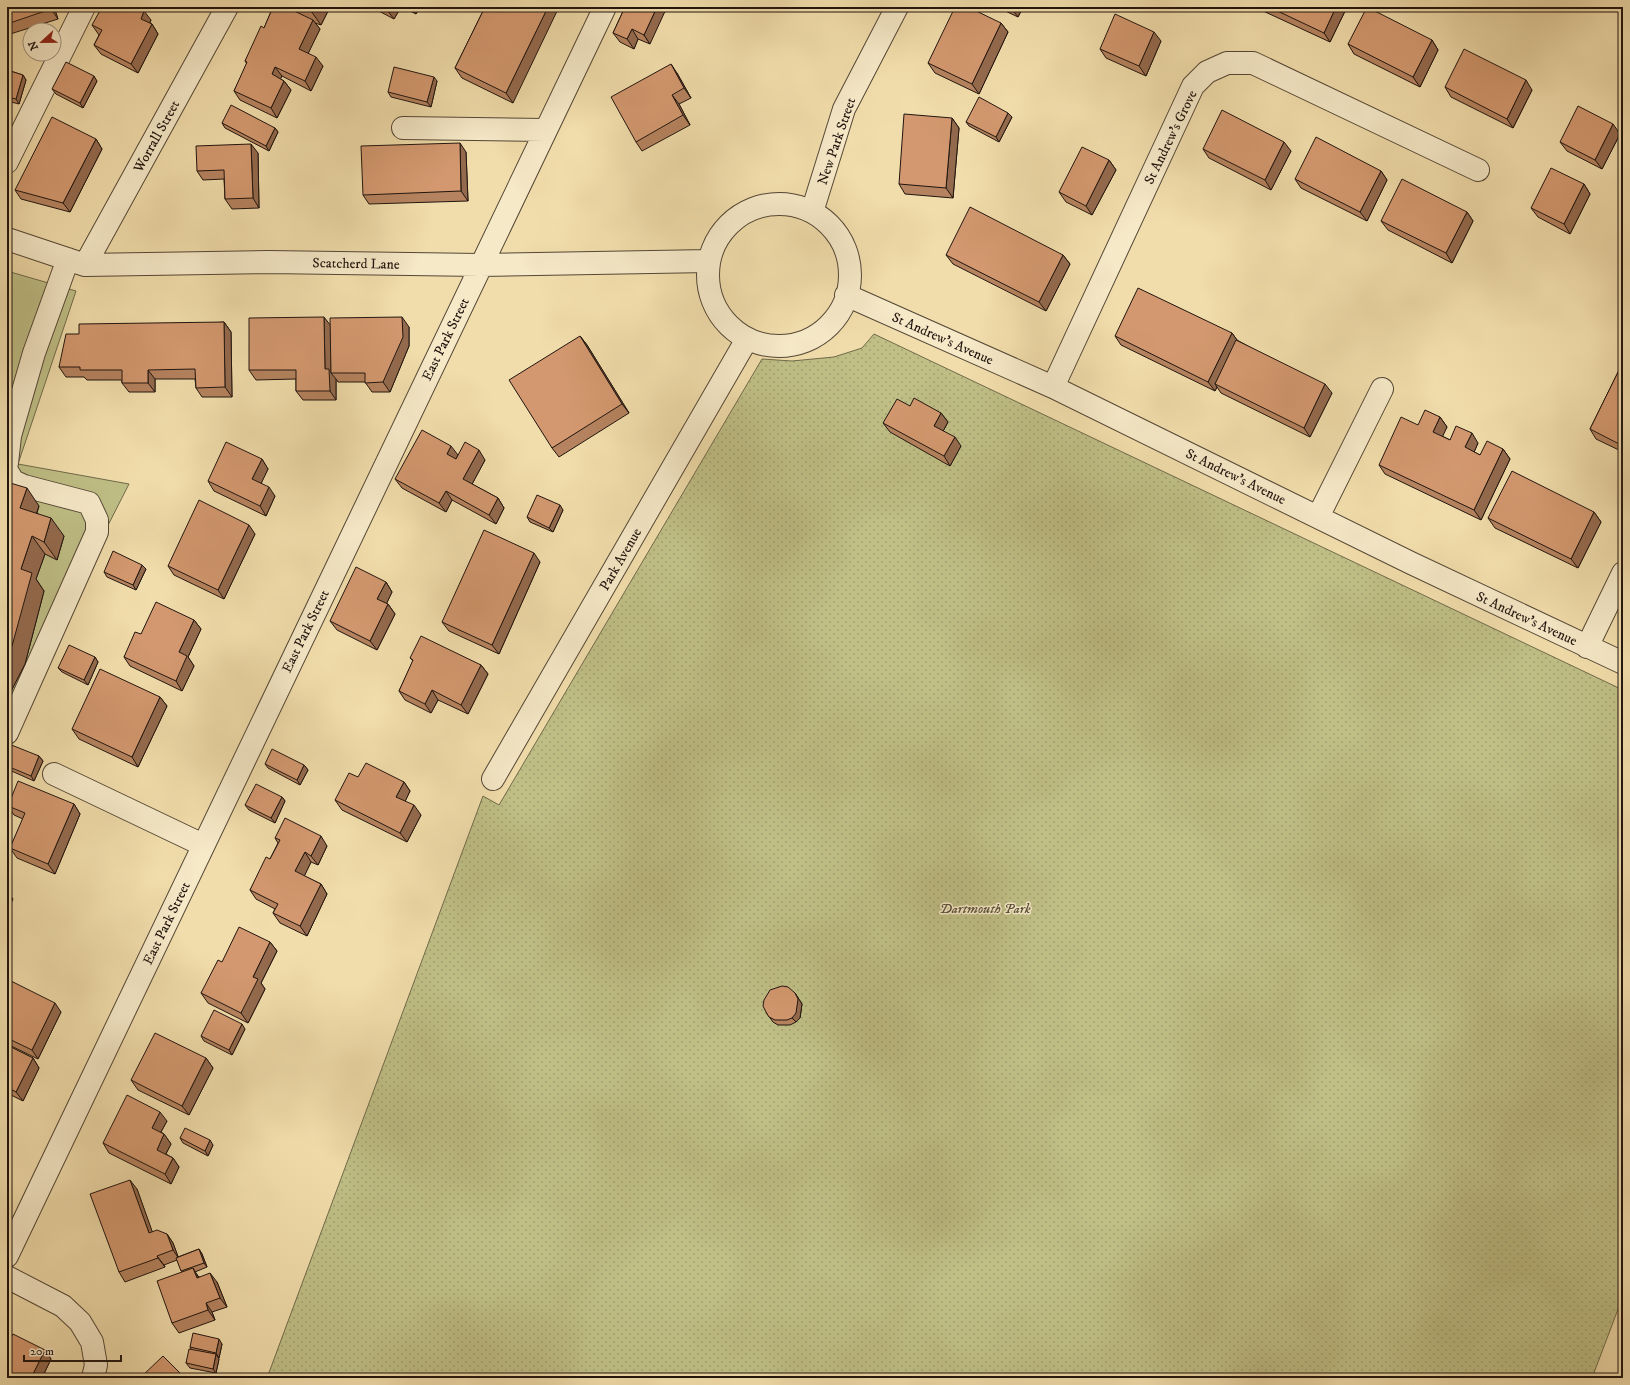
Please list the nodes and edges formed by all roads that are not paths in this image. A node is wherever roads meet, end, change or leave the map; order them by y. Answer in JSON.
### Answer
{"nodes":[{"id":1,"x":84,"y":7,"type":"edge"},
{"id":2,"x":227,"y":7,"type":"edge"},
{"id":3,"x":605,"y":7,"type":"edge"},
{"id":4,"x":897,"y":7,"type":"edge"},
{"id":5,"x":403,"y":128,"type":"dead end"},
{"id":6,"x":545,"y":130,"type":"junction"},
{"id":7,"x":7,"y":162,"type":"edge"},
{"id":8,"x":1478,"y":170,"type":"dead end"},
{"id":9,"x":812,"y":212,"type":"junction"},
{"id":10,"x":7,"y":239,"type":"edge"},
{"id":11,"x":709,"y":261,"type":"junction"},
{"id":12,"x":77,"y":262,"type":"junction"},
{"id":13,"x":480,"y":265,"type":"junction"},
{"id":14,"x":846,"y":295,"type":"junction"},
{"id":15,"x":747,"y":339,"type":"junction"},
{"id":16,"x":1053,"y":387,"type":"junction"},
{"id":17,"x":1382,"y":389,"type":"dead end"},
{"id":18,"x":7,"y":463,"type":"edge"},
{"id":19,"x":7,"y":471,"type":"edge"},
{"id":20,"x":1318,"y":517,"type":"junction"},
{"id":21,"x":1623,"y":573,"type":"edge"},
{"id":22,"x":1588,"y":647,"type":"junction"},
{"id":23,"x":1623,"y":664,"type":"edge"},
{"id":24,"x":7,"y":733,"type":"edge"},
{"id":25,"x":54,"y":774,"type":"dead end"},
{"id":26,"x":493,"y":779,"type":"dead end"},
{"id":27,"x":203,"y":845,"type":"junction"},
{"id":28,"x":7,"y":1256,"type":"edge"},
{"id":29,"x":7,"y":1277,"type":"edge"},
{"id":30,"x":93,"y":1378,"type":"edge"}],
"edges":[{"from":1,"to":7,"type":"street"},
{"from":2,"to":12,"type":"street","name":"Worrall Street"},
{"from":3,"to":6,"type":"street","name":"East Park Street"},
{"from":4,"to":9,"type":"street","name":"New Park Street"},
{"from":5,"to":6,"type":"street"},
{"from":6,"to":13,"type":"street","name":"East Park Street"},
{"from":8,"to":16,"type":"street","name":"St Andrew's Grove"},
{"from":9,"to":11,"type":"street"},
{"from":9,"to":14,"type":"street"},
{"from":10,"to":12,"type":"street","name":"Scatcherd Lane"},
{"from":11,"to":13,"type":"street","name":"Scatcherd Lane"},
{"from":11,"to":15,"type":"street"},
{"from":12,"to":13,"type":"street","name":"Scatcherd Lane"},
{"from":12,"to":18,"type":"street","name":"Worrall Street"},
{"from":13,"to":27,"type":"street","name":"East Park Street"},
{"from":14,"to":15,"type":"street"},
{"from":14,"to":16,"type":"street","name":"St Andrew's Avenue"},
{"from":15,"to":26,"type":"street","name":"Park Avenue"},
{"from":16,"to":20,"type":"street","name":"St Andrew's Avenue"},
{"from":17,"to":20,"type":"street"},
{"from":19,"to":24,"type":"street"},
{"from":20,"to":22,"type":"street","name":"St Andrew's Avenue"},
{"from":21,"to":22,"type":"street"},
{"from":22,"to":23,"type":"street","name":"St Andrew's Avenue"},
{"from":25,"to":27,"type":"street"},
{"from":27,"to":28,"type":"street","name":"East Park Street"},
{"from":29,"to":30,"type":"street"}]}
